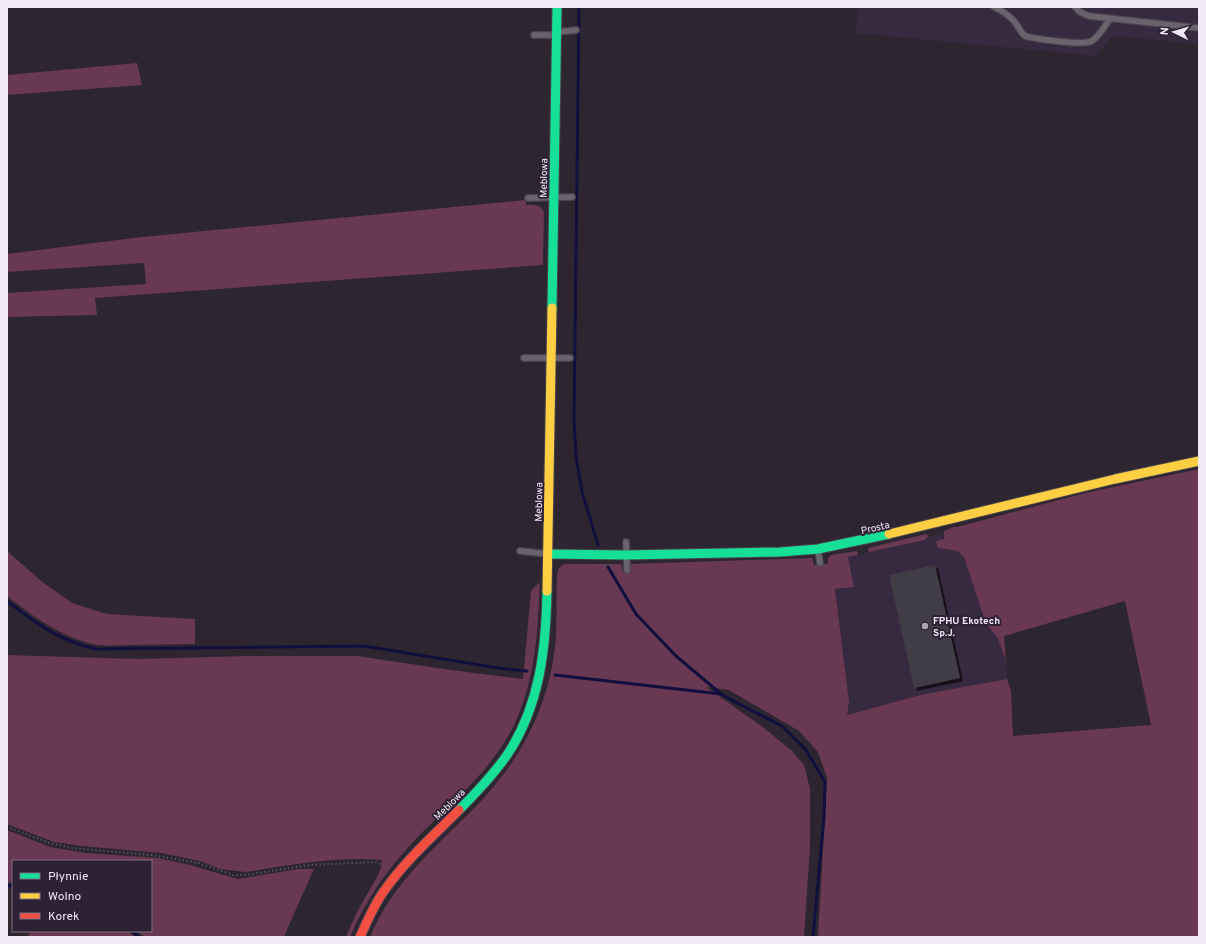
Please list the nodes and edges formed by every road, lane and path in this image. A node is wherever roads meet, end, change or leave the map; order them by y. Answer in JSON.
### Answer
{"nodes":[{"id":1,"x":557,"y":7,"type":"edge"},
{"id":2,"x":994,"y":7,"type":"edge"},
{"id":3,"x":1075,"y":7,"type":"edge"},
{"id":4,"x":1110,"y":19,"type":"junction"},
{"id":5,"x":1199,"y":28,"type":"edge"},
{"id":6,"x":576,"y":30,"type":"dead end"},
{"id":7,"x":557,"y":33,"type":"junction"},
{"id":8,"x":534,"y":35,"type":"dead end"},
{"id":9,"x":553,"y":197,"type":"junction"},
{"id":10,"x":572,"y":197,"type":"dead end"},
{"id":11,"x":528,"y":198,"type":"dead end"},
{"id":12,"x":524,"y":358,"type":"dead end"},
{"id":13,"x":551,"y":358,"type":"junction"},
{"id":14,"x":570,"y":358,"type":"dead end"},
{"id":15,"x":1199,"y":461,"type":"edge"},
{"id":16,"x":626,"y":542,"type":"dead end"},
{"id":17,"x":818,"y":549,"type":"junction"},
{"id":18,"x":520,"y":551,"type":"dead end"},
{"id":19,"x":548,"y":554,"type":"junction"},
{"id":20,"x":626,"y":555,"type":"junction"},
{"id":21,"x":820,"y":563,"type":"dead end"},
{"id":22,"x":627,"y":570,"type":"dead end"},
{"id":23,"x":7,"y":827,"type":"edge"},
{"id":24,"x":383,"y":864,"type":"dead end"},
{"id":25,"x":360,"y":937,"type":"edge"}],
"edges":[{"from":1,"to":7,"type":"street","name":"Meblowa"},
{"from":2,"to":4,"type":"lane"},
{"from":3,"to":4,"type":"lane"},
{"from":4,"to":5,"type":"lane"},
{"from":6,"to":7,"type":"lane"},
{"from":7,"to":8,"type":"lane"},
{"from":7,"to":9,"type":"street","name":"Meblowa"},
{"from":9,"to":10,"type":"lane"},
{"from":9,"to":11,"type":"lane"},
{"from":9,"to":13,"type":"street","name":"Meblowa"},
{"from":12,"to":13,"type":"lane"},
{"from":13,"to":14,"type":"lane"},
{"from":13,"to":19,"type":"street","name":"Meblowa"},
{"from":15,"to":17,"type":"street","name":"Prosta"},
{"from":16,"to":20,"type":"lane"},
{"from":17,"to":20,"type":"street","name":"Prosta"},
{"from":17,"to":21,"type":"lane"},
{"from":18,"to":19,"type":"lane"},
{"from":19,"to":20,"type":"street","name":"Prosta"},
{"from":19,"to":25,"type":"street","name":"Meblowa"},
{"from":20,"to":22,"type":"lane"},
{"from":23,"to":24,"type":"path"}]}
